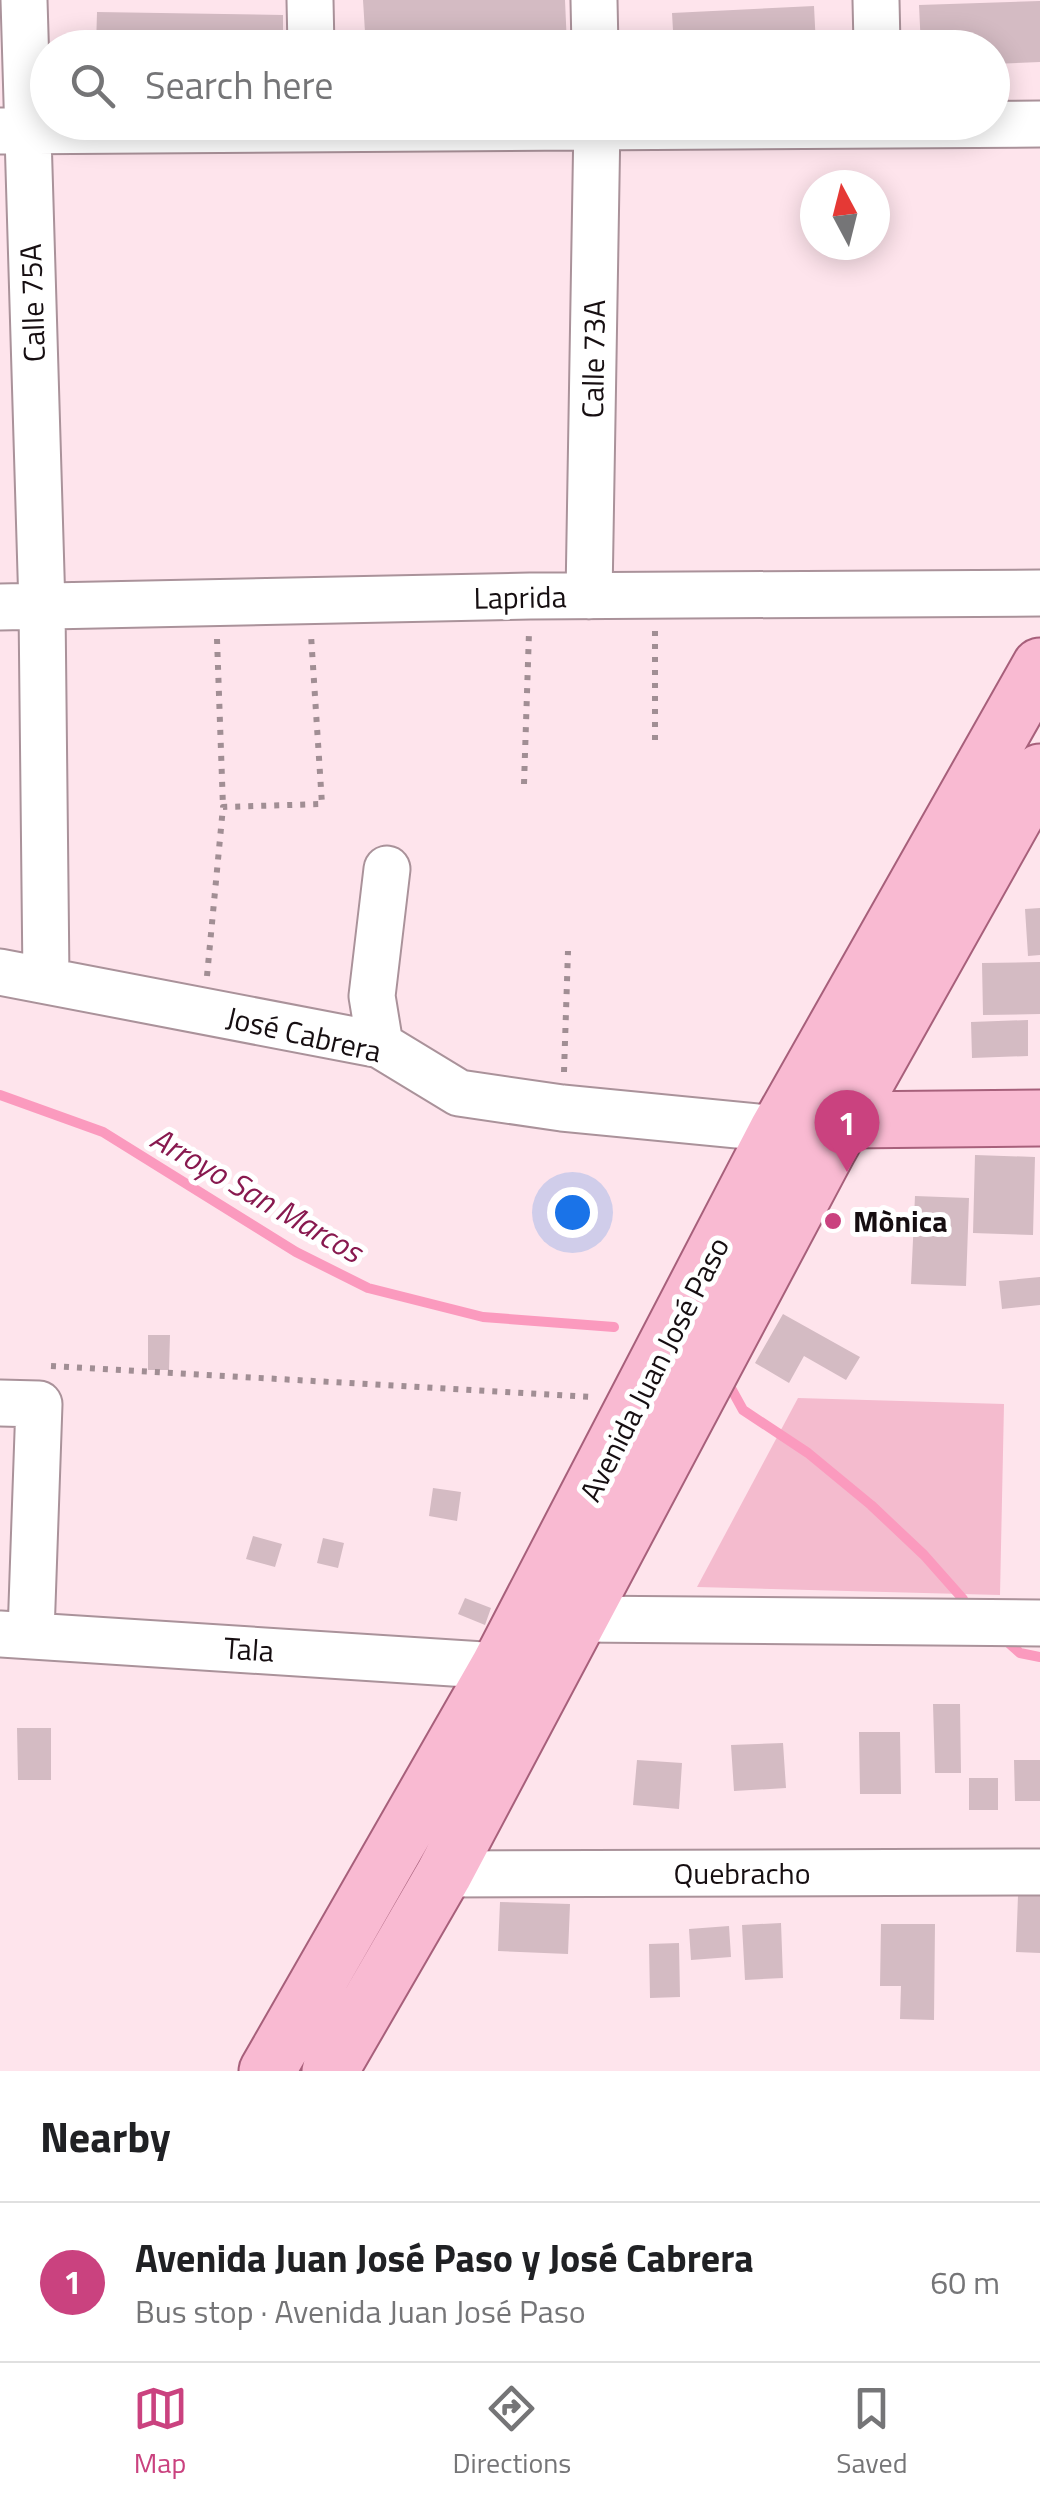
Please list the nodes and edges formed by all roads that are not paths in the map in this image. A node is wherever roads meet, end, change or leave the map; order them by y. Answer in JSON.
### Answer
{"nodes":[{"id":1,"x":24,"y":0,"type":"edge"},
{"id":2,"x":310,"y":0,"type":"edge"},
{"id":3,"x":594,"y":0,"type":"edge"},
{"id":4,"x":876,"y":0,"type":"edge"},
{"id":5,"x":311,"y":30,"type":"edge"},
{"id":6,"x":595,"y":30,"type":"edge"},
{"id":7,"x":877,"y":30,"type":"edge"},
{"id":8,"x":1010,"y":124,"type":"edge"},
{"id":9,"x":1040,"y":124,"type":"edge"},
{"id":10,"x":13,"y":131,"type":"edge"},
{"id":11,"x":597,"y":140,"type":"edge"},
{"id":12,"x":1040,"y":593,"type":"edge"},
{"id":13,"x":589,"y":596,"type":"junction"},
{"id":14,"x":21,"y":607,"type":"edge"},
{"id":15,"x":1040,"y":666,"type":"edge"},
{"id":16,"x":1040,"y":772,"type":"edge"},
{"id":17,"x":387,"y":870,"type":"dead end"},
{"id":18,"x":0,"y":972,"type":"edge"},
{"id":19,"x":46,"y":978,"type":"junction"},
{"id":20,"x":380,"y":1046,"type":"junction"},
{"id":21,"x":1040,"y":1118,"type":"edge"},
{"id":22,"x":847,"y":1120,"type":"junction"},
{"id":23,"x":778,"y":1129,"type":"junction"},
{"id":24,"x":19,"y":1403,"type":"edge"},
{"id":25,"x":578,"y":1620,"type":"junction"},
{"id":26,"x":1040,"y":1623,"type":"edge"},
{"id":27,"x":16,"y":1634,"type":"edge"},
{"id":28,"x":499,"y":1666,"type":"junction"},
{"id":29,"x":1040,"y":1872,"type":"edge"},
{"id":30,"x":444,"y":1874,"type":"junction"},
{"id":31,"x":267,"y":2071,"type":"edge"},
{"id":32,"x":330,"y":2071,"type":"edge"}],
"edges":[{"from":1,"to":10,"type":"street","name":"Calle 75A"},
{"from":2,"to":5,"type":"street"},
{"from":3,"to":6,"type":"street"},
{"from":4,"to":7,"type":"street"},
{"from":8,"to":9,"type":"street"},
{"from":10,"to":14,"type":"street","name":"Calle 75A"},
{"from":11,"to":13,"type":"street","name":"Calle 73A"},
{"from":12,"to":13,"type":"street","name":"Laprida"},
{"from":13,"to":14,"type":"street","name":"Laprida"},
{"from":14,"to":19,"type":"street","name":"Calle 75A"},
{"from":15,"to":23,"type":"main road","name":"Avenida Juan José Paso"},
{"from":16,"to":22,"type":"main road","name":"Avenida Juan José Paso"},
{"from":17,"to":20,"type":"street"},
{"from":18,"to":19,"type":"street","name":"José Cabrera"},
{"from":19,"to":20,"type":"street","name":"José Cabrera"},
{"from":20,"to":23,"type":"street","name":"José Cabrera"},
{"from":21,"to":22,"type":"main road"},
{"from":22,"to":23,"type":"main road"},
{"from":22,"to":25,"type":"main road","name":"Avenida Juan José Paso"},
{"from":23,"to":28,"type":"main road","name":"Avenida Juan José Paso"},
{"from":24,"to":27,"type":"street"},
{"from":25,"to":26,"type":"street"},
{"from":25,"to":30,"type":"main road","name":"Avenida Juan José Paso"},
{"from":27,"to":28,"type":"street","name":"Tala"},
{"from":28,"to":31,"type":"main road","name":"Avenida Juan José Paso"},
{"from":29,"to":30,"type":"street","name":"Quebracho"},
{"from":30,"to":32,"type":"main road","name":"Avenida Juan José Paso"}]}
